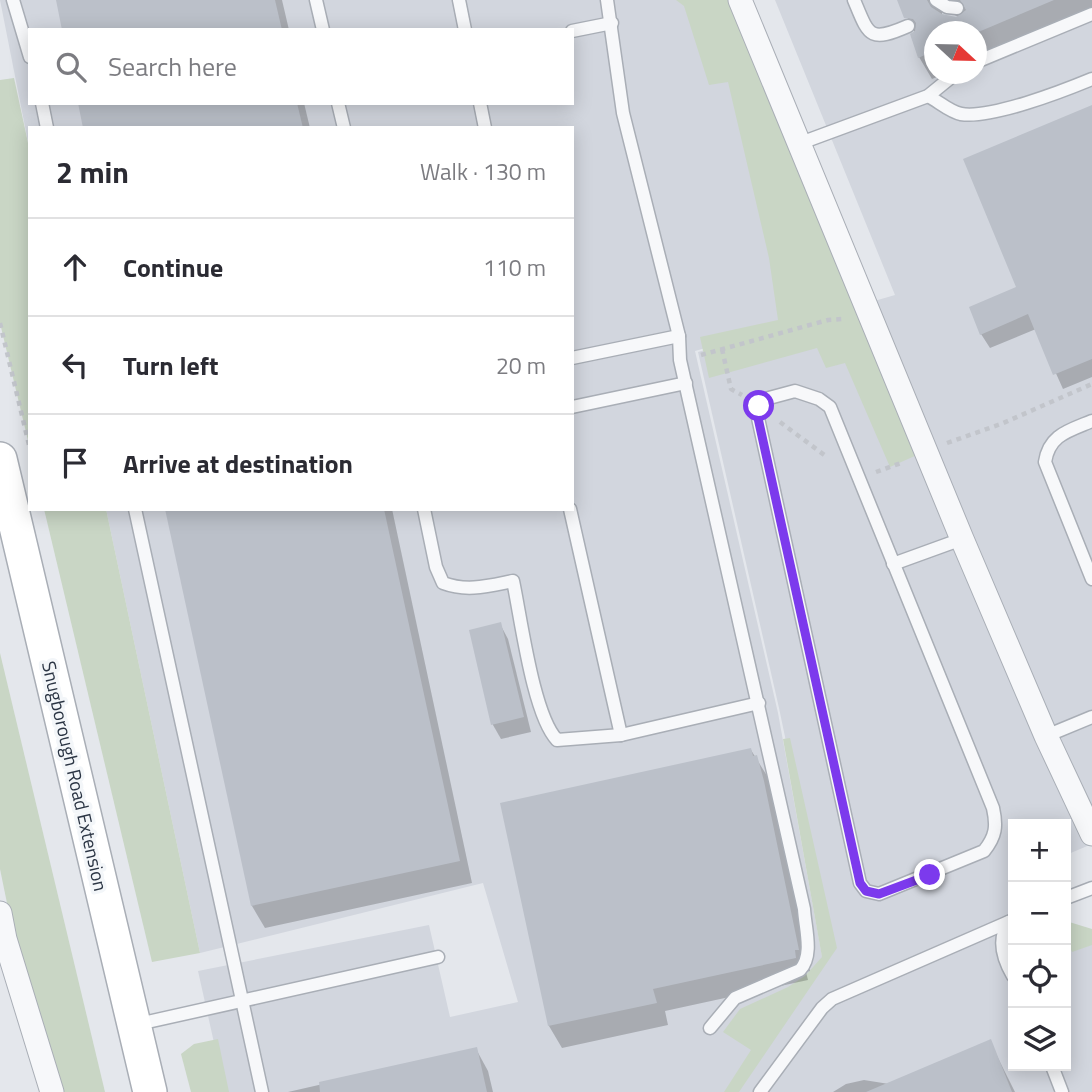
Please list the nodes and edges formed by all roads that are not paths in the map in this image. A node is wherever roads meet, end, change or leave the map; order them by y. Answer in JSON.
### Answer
{"nodes":[{"id":1,"x":13,"y":0,"type":"edge"},
{"id":2,"x":316,"y":0,"type":"edge"},
{"id":3,"x":459,"y":0,"type":"edge"},
{"id":4,"x":607,"y":0,"type":"edge"},
{"id":5,"x":740,"y":0,"type":"edge"},
{"id":6,"x":854,"y":0,"type":"edge"},
{"id":7,"x":936,"y":0,"type":"edge"},
{"id":8,"x":957,"y":8,"type":"dead end"},
{"id":9,"x":1092,"y":15,"type":"edge"},
{"id":10,"x":612,"y":23,"type":"junction"},
{"id":11,"x":908,"y":26,"type":"dead end"},
{"id":12,"x":323,"y":28,"type":"edge"},
{"id":13,"x":465,"y":28,"type":"edge"},
{"id":14,"x":574,"y":31,"type":"edge"},
{"id":15,"x":28,"y":50,"type":"edge"},
{"id":16,"x":987,"y":58,"type":"edge"},
{"id":17,"x":1092,"y":79,"type":"edge"},
{"id":18,"x":943,"y":84,"type":"edge"},
{"id":19,"x":928,"y":96,"type":"junction"},
{"id":20,"x":42,"y":105,"type":"edge"},
{"id":21,"x":338,"y":105,"type":"edge"},
{"id":22,"x":480,"y":105,"type":"edge"},
{"id":23,"x":47,"y":126,"type":"edge"},
{"id":24,"x":344,"y":126,"type":"edge"},
{"id":25,"x":485,"y":126,"type":"edge"},
{"id":26,"x":798,"y":145,"type":"junction"},
{"id":27,"x":679,"y":336,"type":"junction"},
{"id":28,"x":574,"y":358,"type":"edge"},
{"id":29,"x":685,"y":383,"type":"junction"},
{"id":30,"x":574,"y":407,"type":"edge"},
{"id":31,"x":1092,"y":421,"type":"edge"},
{"id":32,"x":0,"y":459,"type":"edge"},
{"id":33,"x":135,"y":511,"type":"edge"},
{"id":34,"x":424,"y":511,"type":"edge"},
{"id":35,"x":570,"y":511,"type":"edge"},
{"id":36,"x":962,"y":538,"type":"junction"},
{"id":37,"x":893,"y":564,"type":"junction"},
{"id":38,"x":1092,"y":579,"type":"edge"},
{"id":39,"x":760,"y":703,"type":"junction"},
{"id":40,"x":1092,"y":718,"type":"edge"},
{"id":41,"x":621,"y":735,"type":"junction"},
{"id":42,"x":1046,"y":736,"type":"junction"},
{"id":43,"x":1092,"y":834,"type":"edge"},
{"id":44,"x":1092,"y":888,"type":"edge"},
{"id":45,"x":1071,"y":896,"type":"edge"},
{"id":46,"x":0,"y":913,"type":"edge"},
{"id":47,"x":1008,"y":922,"type":"edge"},
{"id":48,"x":1008,"y":924,"type":"edge"},
{"id":49,"x":438,"y":957,"type":"dead end"},
{"id":50,"x":1008,"y":964,"type":"edge"},
{"id":51,"x":243,"y":1001,"type":"junction"},
{"id":52,"x":134,"y":1026,"type":"junction"},
{"id":53,"x":710,"y":1028,"type":"dead end"},
{"id":54,"x":1054,"y":1071,"type":"edge"},
{"id":55,"x":52,"y":1092,"type":"edge"},
{"id":56,"x":150,"y":1092,"type":"edge"},
{"id":57,"x":262,"y":1092,"type":"edge"},
{"id":58,"x":760,"y":1092,"type":"edge"},
{"id":59,"x":1062,"y":1092,"type":"edge"}],
"edges":[{"from":1,"to":15,"type":"lane"},
{"from":2,"to":12,"type":"lane"},
{"from":3,"to":13,"type":"lane"},
{"from":4,"to":10,"type":"lane"},
{"from":5,"to":26,"type":"street"},
{"from":6,"to":11,"type":"lane"},
{"from":7,"to":8,"type":"lane"},
{"from":9,"to":16,"type":"lane"},
{"from":10,"to":14,"type":"lane"},
{"from":10,"to":27,"type":"lane"},
{"from":17,"to":19,"type":"lane"},
{"from":18,"to":19,"type":"lane"},
{"from":19,"to":26,"type":"lane"},
{"from":20,"to":23,"type":"lane"},
{"from":21,"to":24,"type":"lane"},
{"from":22,"to":25,"type":"lane"},
{"from":26,"to":36,"type":"street"},
{"from":27,"to":28,"type":"lane"},
{"from":27,"to":29,"type":"lane"},
{"from":29,"to":30,"type":"lane"},
{"from":29,"to":39,"type":"lane"},
{"from":31,"to":38,"type":"lane"},
{"from":32,"to":52,"type":"main road","name":"Snugborough Road Extension"},
{"from":33,"to":51,"type":"lane"},
{"from":34,"to":41,"type":"lane"},
{"from":35,"to":41,"type":"lane"},
{"from":36,"to":37,"type":"lane"},
{"from":36,"to":42,"type":"street"},
{"from":37,"to":37,"type":"lane"},
{"from":39,"to":41,"type":"lane"},
{"from":39,"to":53,"type":"lane"},
{"from":40,"to":42,"type":"lane"},
{"from":42,"to":43,"type":"street"},
{"from":44,"to":45,"type":"lane"},
{"from":46,"to":55,"type":"street"},
{"from":47,"to":58,"type":"lane"},
{"from":48,"to":50,"type":"lane"},
{"from":49,"to":51,"type":"lane"},
{"from":51,"to":52,"type":"lane"},
{"from":51,"to":57,"type":"lane"},
{"from":52,"to":56,"type":"main road","name":"Snugborough Road Extension"},
{"from":54,"to":59,"type":"lane"}]}
